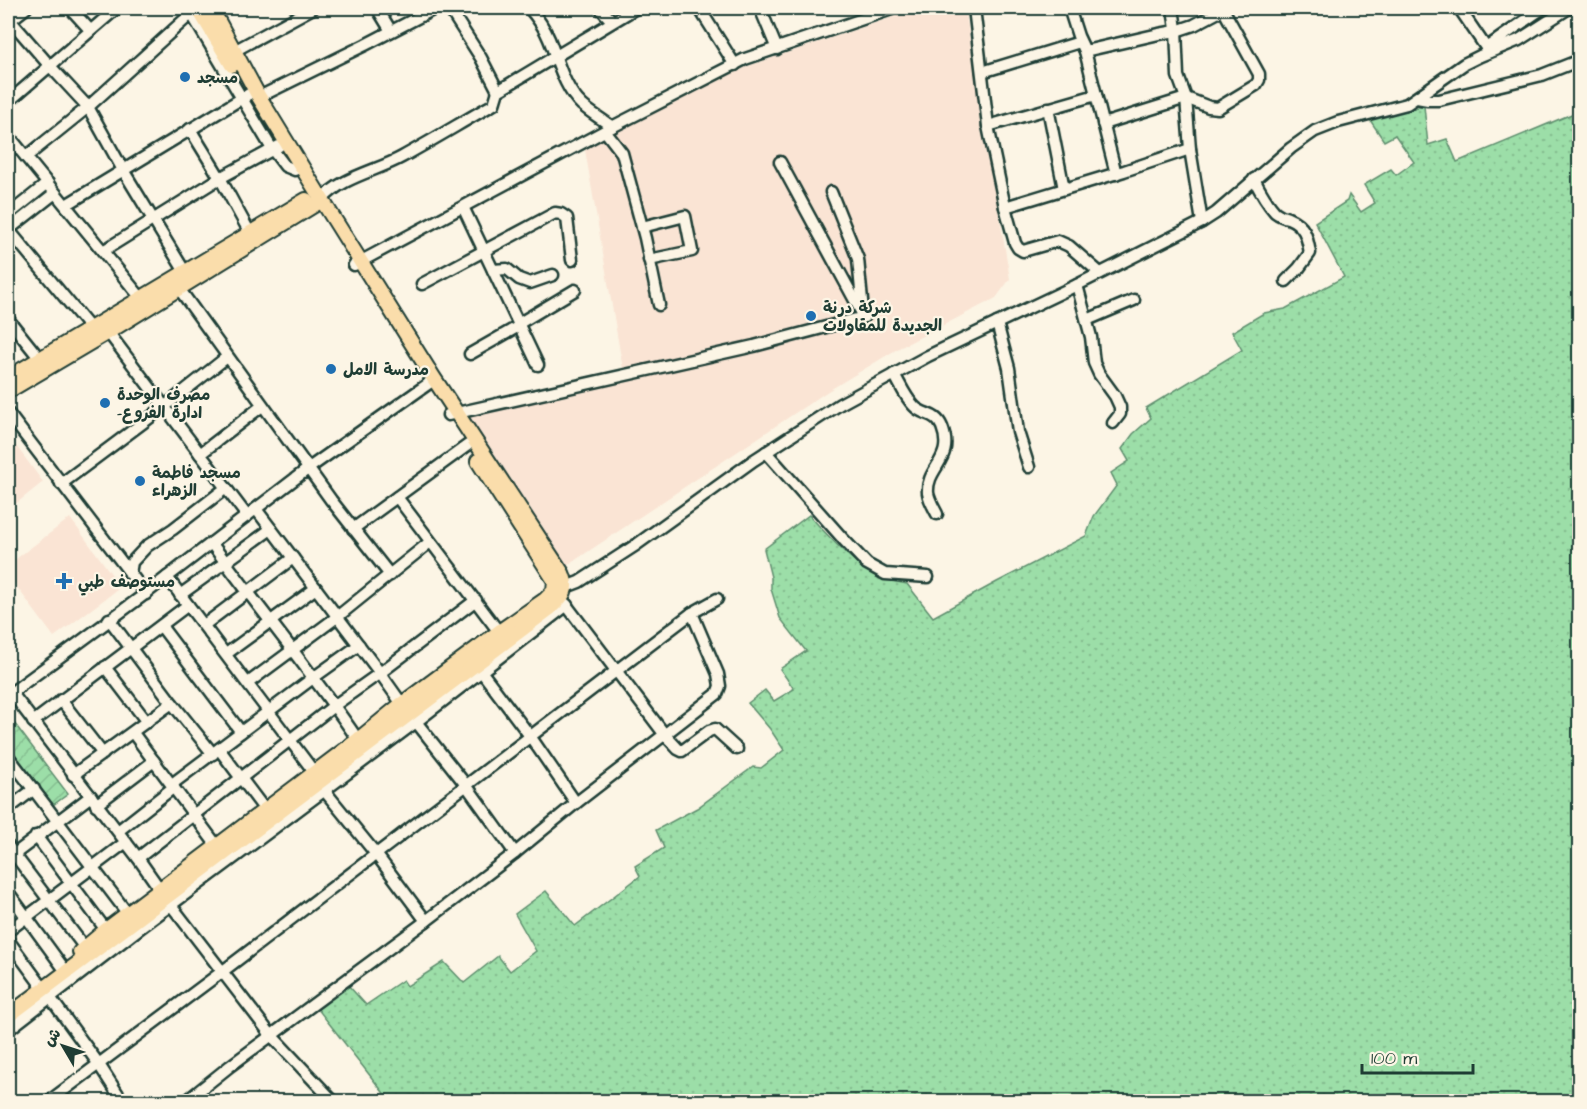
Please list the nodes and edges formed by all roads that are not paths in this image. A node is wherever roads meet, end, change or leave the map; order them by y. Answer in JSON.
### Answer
{"nodes":[{"id":1,"x":26,"y":8,"type":"edge"},
{"id":2,"x":70,"y":8,"type":"edge"},
{"id":3,"x":117,"y":8,"type":"edge"},
{"id":4,"x":313,"y":8,"type":"edge"},
{"id":5,"x":377,"y":8,"type":"edge"},
{"id":6,"x":436,"y":8,"type":"edge"},
{"id":7,"x":449,"y":8,"type":"edge"},
{"id":8,"x":529,"y":8,"type":"edge"},
{"id":9,"x":600,"y":8,"type":"edge"},
{"id":10,"x":636,"y":8,"type":"edge"},
{"id":11,"x":699,"y":8,"type":"edge"},
{"id":12,"x":760,"y":8,"type":"edge"},
{"id":13,"x":895,"y":8,"type":"edge"},
{"id":14,"x":974,"y":8,"type":"edge"},
{"id":15,"x":1070,"y":8,"type":"edge"},
{"id":16,"x":1173,"y":8,"type":"edge"},
{"id":17,"x":1225,"y":8,"type":"edge"},
{"id":18,"x":1459,"y":8,"type":"edge"},
{"id":19,"x":1544,"y":8,"type":"edge"},
{"id":20,"x":1569,"y":8,"type":"edge"},
{"id":21,"x":198,"y":9,"type":"edge"},
{"id":22,"x":8,"y":14,"type":"edge"},
{"id":23,"x":612,"y":21,"type":"junction"},
{"id":24,"x":90,"y":30,"type":"junction"},
{"id":25,"x":391,"y":31,"type":"junction"},
{"id":26,"x":1176,"y":31,"type":"junction"},
{"id":27,"x":1082,"y":47,"type":"junction"},
{"id":28,"x":777,"y":49,"type":"junction"},
{"id":29,"x":1488,"y":50,"type":"junction"},
{"id":30,"x":234,"y":51,"type":"junction"},
{"id":31,"x":555,"y":57,"type":"junction"},
{"id":32,"x":1580,"y":60,"type":"edge"},
{"id":33,"x":49,"y":65,"type":"junction"},
{"id":34,"x":735,"y":65,"type":"junction"},
{"id":35,"x":982,"y":72,"type":"junction"},
{"id":36,"x":498,"y":91,"type":"junction"},
{"id":37,"x":1096,"y":95,"type":"junction"},
{"id":38,"x":249,"y":96,"type":"junction"},
{"id":39,"x":1186,"y":98,"type":"junction"},
{"id":40,"x":1417,"y":98,"type":"junction"},
{"id":41,"x":8,"y":102,"type":"edge"},
{"id":42,"x":88,"y":107,"type":"junction"},
{"id":43,"x":1048,"y":108,"type":"junction"},
{"id":44,"x":1103,"y":124,"type":"junction"},
{"id":45,"x":988,"y":126,"type":"junction"},
{"id":46,"x":190,"y":129,"type":"junction"},
{"id":47,"x":609,"y":129,"type":"junction"},
{"id":48,"x":8,"y":135,"type":"edge"},
{"id":49,"x":275,"y":148,"type":"junction"},
{"id":50,"x":1190,"y":149,"type":"junction"},
{"id":51,"x":26,"y":157,"type":"junction"},
{"id":52,"x":780,"y":162,"type":"dead end"},
{"id":53,"x":123,"y":171,"type":"junction"},
{"id":54,"x":1116,"y":174,"type":"junction"},
{"id":55,"x":220,"y":178,"type":"junction"},
{"id":56,"x":1254,"y":179,"type":"junction"},
{"id":57,"x":48,"y":183,"type":"junction"},
{"id":58,"x":1064,"y":189,"type":"junction"},
{"id":59,"x":831,"y":192,"type":"dead end"},
{"id":60,"x":55,"y":193,"type":"junction"},
{"id":61,"x":319,"y":197,"type":"junction"},
{"id":62,"x":66,"y":205,"type":"junction"},
{"id":63,"x":462,"y":207,"type":"junction"},
{"id":64,"x":1005,"y":207,"type":"junction"},
{"id":65,"x":8,"y":215,"type":"edge"},
{"id":66,"x":153,"y":220,"type":"junction"},
{"id":67,"x":1202,"y":222,"type":"junction"},
{"id":68,"x":642,"y":227,"type":"junction"},
{"id":69,"x":8,"y":230,"type":"edge"},
{"id":70,"x":250,"y":233,"type":"junction"},
{"id":71,"x":103,"y":251,"type":"junction"},
{"id":72,"x":484,"y":251,"type":"junction"},
{"id":73,"x":572,"y":260,"type":"dead end"},
{"id":74,"x":649,"y":260,"type":"junction"},
{"id":75,"x":357,"y":263,"type":"junction"},
{"id":76,"x":493,"y":270,"type":"junction"},
{"id":77,"x":185,"y":272,"type":"junction"},
{"id":78,"x":1100,"y":273,"type":"junction"},
{"id":79,"x":553,"y":275,"type":"dead end"},
{"id":80,"x":1286,"y":281,"type":"dead end"},
{"id":81,"x":176,"y":284,"type":"junction"},
{"id":82,"x":422,"y":284,"type":"dead end"},
{"id":83,"x":1077,"y":285,"type":"junction"},
{"id":84,"x":575,"y":290,"type":"dead end"},
{"id":85,"x":141,"y":298,"type":"junction"},
{"id":86,"x":1134,"y":300,"type":"dead end"},
{"id":87,"x":658,"y":304,"type":"dead end"},
{"id":88,"x":864,"y":317,"type":"junction"},
{"id":89,"x":8,"y":319,"type":"edge"},
{"id":90,"x":1087,"y":320,"type":"junction"},
{"id":91,"x":997,"y":323,"type":"junction"},
{"id":92,"x":519,"y":325,"type":"junction"},
{"id":93,"x":90,"y":328,"type":"junction"},
{"id":94,"x":108,"y":332,"type":"junction"},
{"id":95,"x":471,"y":354,"type":"dead end"},
{"id":96,"x":227,"y":357,"type":"junction"},
{"id":97,"x":40,"y":359,"type":"junction"},
{"id":98,"x":538,"y":365,"type":"dead end"},
{"id":99,"x":894,"y":374,"type":"junction"},
{"id":100,"x":8,"y":378,"type":"edge"},
{"id":101,"x":431,"y":381,"type":"junction"},
{"id":102,"x":8,"y":391,"type":"edge"},
{"id":103,"x":262,"y":406,"type":"junction"},
{"id":104,"x":164,"y":407,"type":"junction"},
{"id":105,"x":8,"y":413,"type":"edge"},
{"id":106,"x":453,"y":413,"type":"junction"},
{"id":107,"x":1113,"y":423,"type":"dead end"},
{"id":108,"x":468,"y":445,"type":"junction"},
{"id":109,"x":766,"y":452,"type":"junction"},
{"id":110,"x":200,"y":454,"type":"junction"},
{"id":111,"x":1029,"y":467,"type":"dead end"},
{"id":112,"x":309,"y":468,"type":"junction"},
{"id":113,"x":61,"y":484,"type":"junction"},
{"id":114,"x":226,"y":488,"type":"junction"},
{"id":115,"x":397,"y":497,"type":"junction"},
{"id":116,"x":251,"y":512,"type":"junction"},
{"id":117,"x":937,"y":514,"type":"dead end"},
{"id":118,"x":271,"y":529,"type":"junction"},
{"id":119,"x":353,"y":529,"type":"junction"},
{"id":120,"x":430,"y":542,"type":"junction"},
{"id":121,"x":212,"y":544,"type":"junction"},
{"id":122,"x":293,"y":558,"type":"junction"},
{"id":123,"x":226,"y":562,"type":"junction"},
{"id":124,"x":130,"y":573,"type":"junction"},
{"id":125,"x":390,"y":575,"type":"junction"},
{"id":126,"x":167,"y":577,"type":"junction"},
{"id":127,"x":928,"y":577,"type":"dead end"},
{"id":128,"x":316,"y":588,"type":"junction"},
{"id":129,"x":247,"y":592,"type":"junction"},
{"id":130,"x":561,"y":593,"type":"junction"},
{"id":131,"x":146,"y":594,"type":"junction"},
{"id":132,"x":180,"y":595,"type":"junction"},
{"id":133,"x":717,"y":599,"type":"dead end"},
{"id":134,"x":476,"y":600,"type":"junction"},
{"id":135,"x":188,"y":605,"type":"junction"},
{"id":136,"x":692,"y":613,"type":"junction"},
{"id":137,"x":337,"y":617,"type":"junction"},
{"id":138,"x":110,"y":620,"type":"junction"},
{"id":139,"x":270,"y":622,"type":"junction"},
{"id":140,"x":204,"y":625,"type":"junction"},
{"id":141,"x":161,"y":626,"type":"junction"},
{"id":142,"x":499,"y":632,"type":"junction"},
{"id":143,"x":359,"y":645,"type":"junction"},
{"id":144,"x":130,"y":648,"type":"junction"},
{"id":145,"x":292,"y":651,"type":"junction"},
{"id":146,"x":226,"y":654,"type":"junction"},
{"id":147,"x":105,"y":667,"type":"junction"},
{"id":148,"x":478,"y":667,"type":"junction"},
{"id":149,"x":617,"y":670,"type":"junction"},
{"id":150,"x":380,"y":673,"type":"junction"},
{"id":151,"x":313,"y":678,"type":"junction"},
{"id":152,"x":248,"y":683,"type":"junction"},
{"id":153,"x":9,"y":694,"type":"edge"},
{"id":154,"x":61,"y":700,"type":"junction"},
{"id":155,"x":172,"y":703,"type":"junction"},
{"id":156,"x":335,"y":705,"type":"junction"},
{"id":157,"x":268,"y":711,"type":"junction"},
{"id":158,"x":409,"y":713,"type":"junction"},
{"id":159,"x":33,"y":722,"type":"junction"},
{"id":160,"x":147,"y":722,"type":"junction"},
{"id":161,"x":241,"y":732,"type":"junction"},
{"id":162,"x":133,"y":733,"type":"junction"},
{"id":163,"x":665,"y":735,"type":"junction"},
{"id":164,"x":530,"y":736,"type":"junction"},
{"id":165,"x":290,"y":740,"type":"junction"},
{"id":166,"x":358,"y":740,"type":"junction"},
{"id":167,"x":737,"y":749,"type":"dead end"},
{"id":168,"x":216,"y":751,"type":"junction"},
{"id":169,"x":103,"y":754,"type":"junction"},
{"id":170,"x":8,"y":756,"type":"edge"},
{"id":171,"x":154,"y":761,"type":"junction"},
{"id":172,"x":12,"y":771,"type":"edge"},
{"id":173,"x":314,"y":772,"type":"junction"},
{"id":174,"x":73,"y":775,"type":"junction"},
{"id":175,"x":241,"y":778,"type":"junction"},
{"id":176,"x":466,"y":785,"type":"junction"},
{"id":177,"x":173,"y":786,"type":"junction"},
{"id":178,"x":34,"y":789,"type":"junction"},
{"id":179,"x":324,"y":790,"type":"junction"},
{"id":180,"x":94,"y":801,"type":"junction"},
{"id":181,"x":576,"y":803,"type":"junction"},
{"id":182,"x":8,"y":809,"type":"edge"},
{"id":183,"x":265,"y":810,"type":"junction"},
{"id":184,"x":195,"y":814,"type":"junction"},
{"id":185,"x":58,"y":821,"type":"junction"},
{"id":186,"x":118,"y":831,"type":"junction"},
{"id":187,"x":36,"y":836,"type":"junction"},
{"id":188,"x":126,"y":842,"type":"junction"},
{"id":189,"x":217,"y":846,"type":"junction"},
{"id":190,"x":9,"y":853,"type":"edge"},
{"id":191,"x":515,"y":853,"type":"junction"},
{"id":192,"x":376,"y":854,"type":"junction"},
{"id":193,"x":138,"y":858,"type":"junction"},
{"id":194,"x":93,"y":867,"type":"junction"},
{"id":195,"x":71,"y":883,"type":"junction"},
{"id":196,"x":8,"y":892,"type":"edge"},
{"id":197,"x":165,"y":898,"type":"junction"},
{"id":198,"x":49,"y":900,"type":"junction"},
{"id":199,"x":128,"y":914,"type":"junction"},
{"id":200,"x":27,"y":917,"type":"junction"},
{"id":201,"x":426,"y":921,"type":"junction"},
{"id":202,"x":106,"y":930,"type":"junction"},
{"id":203,"x":8,"y":931,"type":"edge"},
{"id":204,"x":8,"y":940,"type":"edge"},
{"id":205,"x":85,"y":948,"type":"junction"},
{"id":206,"x":62,"y":966,"type":"junction"},
{"id":207,"x":222,"y":971,"type":"junction"},
{"id":208,"x":44,"y":989,"type":"junction"},
{"id":209,"x":8,"y":1004,"type":"edge"},
{"id":210,"x":8,"y":1016,"type":"edge"},
{"id":211,"x":8,"y":1030,"type":"edge"},
{"id":212,"x":271,"y":1035,"type":"junction"},
{"id":213,"x":98,"y":1063,"type":"junction"},
{"id":214,"x":48,"y":1101,"type":"edge"},
{"id":215,"x":123,"y":1101,"type":"edge"},
{"id":216,"x":185,"y":1101,"type":"edge"},
{"id":217,"x":334,"y":1101,"type":"edge"}],
"edges":[{"from":1,"to":22,"type":"street"},
{"from":2,"to":24,"type":"street"},
{"from":3,"to":24,"type":"street"},
{"from":4,"to":30,"type":"street"},
{"from":5,"to":25,"type":"street"},
{"from":6,"to":25,"type":"street"},
{"from":7,"to":36,"type":"street"},
{"from":8,"to":31,"type":"street"},
{"from":9,"to":23,"type":"street"},
{"from":10,"to":23,"type":"street"},
{"from":11,"to":34,"type":"street"},
{"from":12,"to":28,"type":"street"},
{"from":13,"to":28,"type":"street"},
{"from":14,"to":35,"type":"street"},
{"from":15,"to":27,"type":"street"},
{"from":16,"to":26,"type":"street"},
{"from":17,"to":26,"type":"street"},
{"from":17,"to":39,"type":"street"},
{"from":18,"to":29,"type":"street"},
{"from":19,"to":29,"type":"street"},
{"from":20,"to":29,"type":"street"},
{"from":21,"to":30,"type":"main road"},
{"from":21,"to":38,"type":"main road"},
{"from":21,"to":42,"type":"street"},
{"from":22,"to":33,"type":"street"},
{"from":23,"to":31,"type":"street"},
{"from":24,"to":33,"type":"street"},
{"from":25,"to":38,"type":"street"},
{"from":26,"to":27,"type":"street"},
{"from":26,"to":39,"type":"street"},
{"from":27,"to":35,"type":"street"},
{"from":27,"to":37,"type":"street"},
{"from":28,"to":34,"type":"street"},
{"from":29,"to":40,"type":"street"},
{"from":30,"to":38,"type":"main road"},
{"from":31,"to":36,"type":"street"},
{"from":31,"to":47,"type":"street"},
{"from":32,"to":40,"type":"street"},
{"from":33,"to":41,"type":"street"},
{"from":33,"to":42,"type":"street"},
{"from":34,"to":47,"type":"street"},
{"from":35,"to":45,"type":"street"},
{"from":36,"to":61,"type":"street"},
{"from":37,"to":43,"type":"street"},
{"from":37,"to":44,"type":"street"},
{"from":38,"to":46,"type":"street"},
{"from":38,"to":49,"type":"main road"},
{"from":38,"to":61,"type":"main road"},
{"from":39,"to":44,"type":"street"},
{"from":39,"to":50,"type":"street"},
{"from":40,"to":56,"type":"street"},
{"from":42,"to":51,"type":"street"},
{"from":42,"to":53,"type":"street"},
{"from":43,"to":45,"type":"street"},
{"from":43,"to":58,"type":"street"},
{"from":44,"to":54,"type":"street"},
{"from":45,"to":64,"type":"street"},
{"from":46,"to":53,"type":"street"},
{"from":46,"to":55,"type":"street"},
{"from":47,"to":63,"type":"street"},
{"from":47,"to":68,"type":"street"},
{"from":48,"to":51,"type":"street"},
{"from":49,"to":55,"type":"street"},
{"from":49,"to":61,"type":"main road"},
{"from":50,"to":54,"type":"street"},
{"from":50,"to":67,"type":"street"},
{"from":51,"to":57,"type":"street"},
{"from":52,"to":88,"type":"street"},
{"from":53,"to":62,"type":"street"},
{"from":53,"to":66,"type":"street"},
{"from":54,"to":58,"type":"street"},
{"from":55,"to":66,"type":"street"},
{"from":55,"to":70,"type":"street"},
{"from":56,"to":67,"type":"street"},
{"from":56,"to":80,"type":"street"},
{"from":57,"to":60,"type":"street"},
{"from":57,"to":65,"type":"street"},
{"from":58,"to":64,"type":"street"},
{"from":59,"to":88,"type":"street"},
{"from":60,"to":62,"type":"street"},
{"from":60,"to":69,"type":"street"},
{"from":61,"to":70,"type":"main road"},
{"from":61,"to":75,"type":"main road"},
{"from":61,"to":81,"type":"main road"},
{"from":62,"to":71,"type":"street"},
{"from":63,"to":72,"type":"street"},
{"from":63,"to":75,"type":"street"},
{"from":64,"to":78,"type":"street"},
{"from":66,"to":71,"type":"street"},
{"from":66,"to":77,"type":"street"},
{"from":67,"to":78,"type":"street"},
{"from":68,"to":74,"type":"street"},
{"from":68,"to":74,"type":"street"},
{"from":69,"to":93,"type":"street"},
{"from":70,"to":77,"type":"main road"},
{"from":71,"to":85,"type":"street"},
{"from":72,"to":73,"type":"street"},
{"from":72,"to":76,"type":"street"},
{"from":72,"to":82,"type":"street"},
{"from":74,"to":87,"type":"street"},
{"from":75,"to":101,"type":"main road"},
{"from":76,"to":79,"type":"street"},
{"from":76,"to":92,"type":"street"},
{"from":77,"to":81,"type":"main road"},
{"from":78,"to":83,"type":"street"},
{"from":81,"to":85,"type":"main road"},
{"from":81,"to":94,"type":"main road"},
{"from":81,"to":96,"type":"street"},
{"from":83,"to":90,"type":"street"},
{"from":83,"to":91,"type":"street"},
{"from":84,"to":92,"type":"street"},
{"from":85,"to":93,"type":"main road"},
{"from":86,"to":90,"type":"street"},
{"from":88,"to":106,"type":"street"},
{"from":89,"to":97,"type":"street"},
{"from":90,"to":107,"type":"street"},
{"from":91,"to":99,"type":"street"},
{"from":91,"to":111,"type":"street"},
{"from":92,"to":95,"type":"street"},
{"from":92,"to":98,"type":"street"},
{"from":93,"to":97,"type":"main road"},
{"from":94,"to":102,"type":"main road"},
{"from":94,"to":104,"type":"street"},
{"from":96,"to":103,"type":"street"},
{"from":96,"to":104,"type":"street"},
{"from":97,"to":100,"type":"main road"},
{"from":99,"to":109,"type":"street"},
{"from":99,"to":117,"type":"street"},
{"from":101,"to":106,"type":"main road"},
{"from":101,"to":112,"type":"street"},
{"from":103,"to":110,"type":"street"},
{"from":103,"to":112,"type":"street"},
{"from":104,"to":110,"type":"street"},
{"from":104,"to":113,"type":"street"},
{"from":105,"to":113,"type":"street"},
{"from":106,"to":108,"type":"main road"},
{"from":106,"to":130,"type":"main road"},
{"from":108,"to":115,"type":"street"},
{"from":108,"to":130,"type":"main road"},
{"from":109,"to":127,"type":"street"},
{"from":109,"to":130,"type":"street"},
{"from":110,"to":114,"type":"street"},
{"from":112,"to":116,"type":"street"},
{"from":112,"to":119,"type":"street"},
{"from":113,"to":124,"type":"street"},
{"from":114,"to":116,"type":"street"},
{"from":114,"to":124,"type":"street"},
{"from":115,"to":119,"type":"street"},
{"from":115,"to":120,"type":"street"},
{"from":116,"to":118,"type":"street"},
{"from":116,"to":121,"type":"street"},
{"from":118,"to":122,"type":"street"},
{"from":118,"to":123,"type":"street"},
{"from":119,"to":125,"type":"street"},
{"from":120,"to":125,"type":"street"},
{"from":120,"to":134,"type":"street"},
{"from":121,"to":123,"type":"street"},
{"from":121,"to":126,"type":"street"},
{"from":122,"to":128,"type":"street"},
{"from":122,"to":129,"type":"street"},
{"from":123,"to":129,"type":"street"},
{"from":123,"to":132,"type":"street"},
{"from":124,"to":131,"type":"street"},
{"from":125,"to":137,"type":"street"},
{"from":126,"to":131,"type":"street"},
{"from":126,"to":132,"type":"street"},
{"from":128,"to":137,"type":"street"},
{"from":128,"to":139,"type":"street"},
{"from":129,"to":139,"type":"street"},
{"from":129,"to":140,"type":"street"},
{"from":130,"to":142,"type":"main road"},
{"from":130,"to":148,"type":"main road"},
{"from":130,"to":149,"type":"street"},
{"from":131,"to":138,"type":"street"},
{"from":132,"to":135,"type":"street"},
{"from":133,"to":136,"type":"street"},
{"from":134,"to":142,"type":"street"},
{"from":134,"to":150,"type":"street"},
{"from":135,"to":140,"type":"street"},
{"from":135,"to":141,"type":"street"},
{"from":136,"to":149,"type":"street"},
{"from":136,"to":163,"type":"street"},
{"from":137,"to":143,"type":"street"},
{"from":137,"to":145,"type":"street"},
{"from":138,"to":144,"type":"street"},
{"from":138,"to":153,"type":"street"},
{"from":139,"to":145,"type":"street"},
{"from":139,"to":146,"type":"street"},
{"from":140,"to":146,"type":"street"},
{"from":141,"to":144,"type":"street"},
{"from":141,"to":161,"type":"street"},
{"from":142,"to":158,"type":"main road"},
{"from":143,"to":150,"type":"street"},
{"from":143,"to":151,"type":"street"},
{"from":144,"to":147,"type":"street"},
{"from":144,"to":155,"type":"street"},
{"from":145,"to":151,"type":"street"},
{"from":145,"to":152,"type":"street"},
{"from":146,"to":152,"type":"street"},
{"from":147,"to":154,"type":"street"},
{"from":147,"to":160,"type":"street"},
{"from":148,"to":158,"type":"main road"},
{"from":148,"to":164,"type":"street"},
{"from":149,"to":163,"type":"street"},
{"from":149,"to":164,"type":"street"},
{"from":150,"to":156,"type":"street"},
{"from":150,"to":158,"type":"street"},
{"from":151,"to":156,"type":"street"},
{"from":151,"to":157,"type":"street"},
{"from":152,"to":157,"type":"street"},
{"from":153,"to":159,"type":"street"},
{"from":154,"to":159,"type":"street"},
{"from":154,"to":169,"type":"street"},
{"from":155,"to":160,"type":"street"},
{"from":155,"to":168,"type":"street"},
{"from":156,"to":165,"type":"street"},
{"from":156,"to":166,"type":"street"},
{"from":157,"to":161,"type":"street"},
{"from":157,"to":165,"type":"street"},
{"from":158,"to":166,"type":"main road"},
{"from":158,"to":176,"type":"street"},
{"from":158,"to":179,"type":"street"},
{"from":158,"to":197,"type":"main road"},
{"from":159,"to":174,"type":"street"},
{"from":160,"to":162,"type":"street"},
{"from":161,"to":168,"type":"street"},
{"from":162,"to":169,"type":"street"},
{"from":162,"to":171,"type":"street"},
{"from":163,"to":167,"type":"street"},
{"from":163,"to":181,"type":"street"},
{"from":164,"to":176,"type":"street"},
{"from":164,"to":181,"type":"street"},
{"from":165,"to":173,"type":"street"},
{"from":165,"to":175,"type":"street"},
{"from":166,"to":173,"type":"main road"},
{"from":168,"to":175,"type":"street"},
{"from":168,"to":177,"type":"street"},
{"from":169,"to":174,"type":"street"},
{"from":170,"to":172,"type":"street"},
{"from":171,"to":177,"type":"street"},
{"from":171,"to":180,"type":"street"},
{"from":172,"to":178,"type":"street"},
{"from":173,"to":183,"type":"main road"},
{"from":174,"to":180,"type":"street"},
{"from":175,"to":183,"type":"street"},
{"from":175,"to":184,"type":"street"},
{"from":176,"to":191,"type":"street"},
{"from":176,"to":192,"type":"street"},
{"from":177,"to":184,"type":"street"},
{"from":177,"to":186,"type":"street"},
{"from":178,"to":182,"type":"street"},
{"from":178,"to":185,"type":"street"},
{"from":179,"to":192,"type":"street"},
{"from":179,"to":197,"type":"street"},
{"from":180,"to":185,"type":"street"},
{"from":180,"to":186,"type":"street"},
{"from":181,"to":191,"type":"street"},
{"from":183,"to":189,"type":"main road"},
{"from":184,"to":189,"type":"street"},
{"from":184,"to":193,"type":"street"},
{"from":185,"to":187,"type":"street"},
{"from":185,"to":194,"type":"street"},
{"from":186,"to":188,"type":"street"},
{"from":187,"to":190,"type":"street"},
{"from":187,"to":195,"type":"street"},
{"from":188,"to":193,"type":"street"},
{"from":188,"to":194,"type":"street"},
{"from":189,"to":197,"type":"main road"},
{"from":190,"to":198,"type":"street"},
{"from":191,"to":201,"type":"street"},
{"from":192,"to":201,"type":"street"},
{"from":192,"to":207,"type":"street"},
{"from":193,"to":197,"type":"street"},
{"from":194,"to":195,"type":"street"},
{"from":194,"to":199,"type":"street"},
{"from":195,"to":198,"type":"street"},
{"from":195,"to":202,"type":"street"},
{"from":196,"to":200,"type":"street"},
{"from":197,"to":199,"type":"main road"},
{"from":197,"to":207,"type":"street"},
{"from":197,"to":208,"type":"main road"},
{"from":198,"to":200,"type":"street"},
{"from":198,"to":205,"type":"street"},
{"from":199,"to":202,"type":"main road"},
{"from":200,"to":203,"type":"street"},
{"from":200,"to":206,"type":"street"},
{"from":201,"to":212,"type":"street"},
{"from":202,"to":205,"type":"main road"},
{"from":204,"to":208,"type":"street"},
{"from":205,"to":206,"type":"main road"},
{"from":206,"to":208,"type":"main road"},
{"from":207,"to":212,"type":"street"},
{"from":207,"to":213,"type":"street"},
{"from":208,"to":209,"type":"main road"},
{"from":208,"to":210,"type":"main road"},
{"from":208,"to":211,"type":"street"},
{"from":208,"to":213,"type":"street"},
{"from":212,"to":216,"type":"street"},
{"from":212,"to":217,"type":"street"},
{"from":213,"to":214,"type":"street"},
{"from":213,"to":215,"type":"street"}]}
